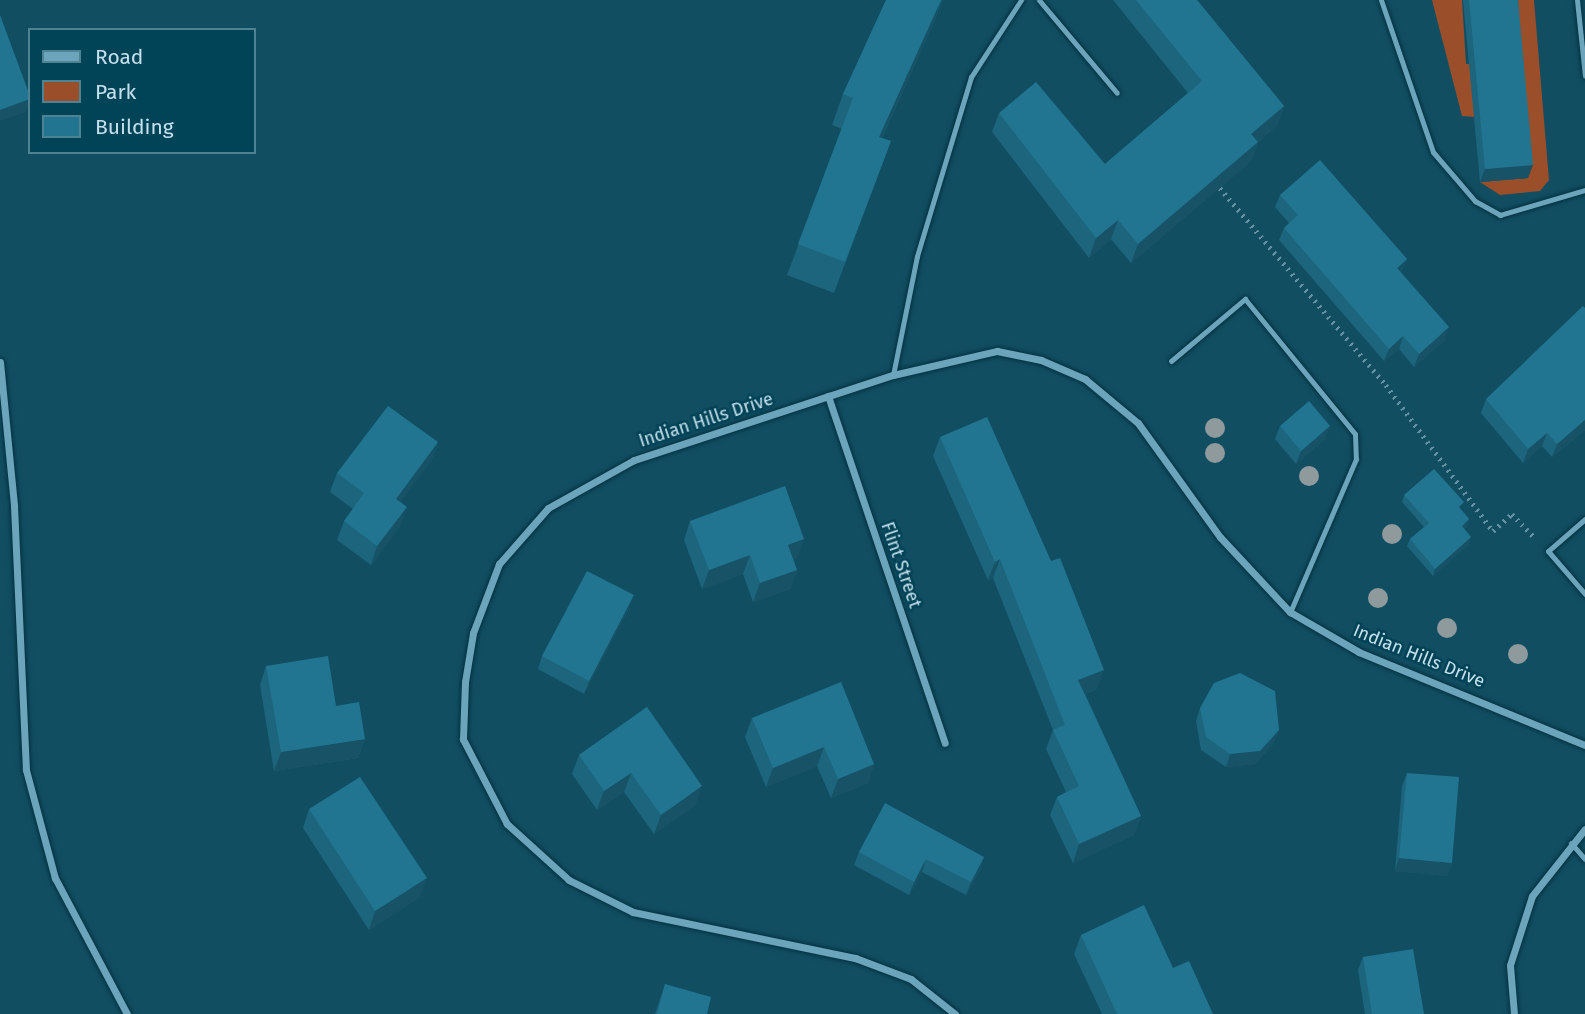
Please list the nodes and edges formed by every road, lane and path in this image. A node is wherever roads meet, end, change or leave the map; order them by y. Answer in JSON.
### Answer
{"nodes":[{"id":1,"x":1021,"y":0,"type":"edge"},
{"id":2,"x":1039,"y":0,"type":"edge"},
{"id":3,"x":1381,"y":0,"type":"edge"},
{"id":4,"x":1577,"y":0,"type":"edge"},
{"id":5,"x":1585,"y":76,"type":"edge"},
{"id":6,"x":1117,"y":93,"type":"dead end"},
{"id":7,"x":1220,"y":188,"type":"edge"},
{"id":8,"x":1585,"y":190,"type":"edge"},
{"id":9,"x":1171,"y":361,"type":"dead end"},
{"id":10,"x":0,"y":362,"type":"edge"},
{"id":11,"x":893,"y":375,"type":"junction"},
{"id":12,"x":828,"y":396,"type":"junction"},
{"id":13,"x":1585,"y":519,"type":"edge"},
{"id":14,"x":1548,"y":551,"type":"junction"},
{"id":15,"x":1585,"y":594,"type":"edge"},
{"id":16,"x":1290,"y":612,"type":"junction"},
{"id":17,"x":945,"y":743,"type":"dead end"},
{"id":18,"x":1585,"y":745,"type":"edge"},
{"id":19,"x":1585,"y":829,"type":"edge"},
{"id":20,"x":1571,"y":844,"type":"junction"},
{"id":21,"x":1585,"y":859,"type":"edge"},
{"id":22,"x":127,"y":1014,"type":"edge"},
{"id":23,"x":955,"y":1014,"type":"edge"},
{"id":24,"x":1514,"y":1014,"type":"edge"}],
"edges":[{"from":1,"to":11,"type":"lane"},
{"from":2,"to":6,"type":"lane"},
{"from":3,"to":8,"type":"lane"},
{"from":4,"to":5,"type":"lane"},
{"from":7,"to":14,"type":"path"},
{"from":9,"to":16,"type":"lane"},
{"from":10,"to":22,"type":"street"},
{"from":11,"to":12,"type":"street","name":"Indian Hills Drive"},
{"from":11,"to":16,"type":"street","name":"Indian Hills Drive"},
{"from":12,"to":17,"type":"street","name":"Flint Street"},
{"from":12,"to":23,"type":"street","name":"Indian Hills Drive"},
{"from":13,"to":14,"type":"lane"},
{"from":14,"to":15,"type":"lane"},
{"from":16,"to":18,"type":"street","name":"Indian Hills Drive"},
{"from":19,"to":20,"type":"street"},
{"from":20,"to":21,"type":"lane"},
{"from":20,"to":24,"type":"street"}]}
